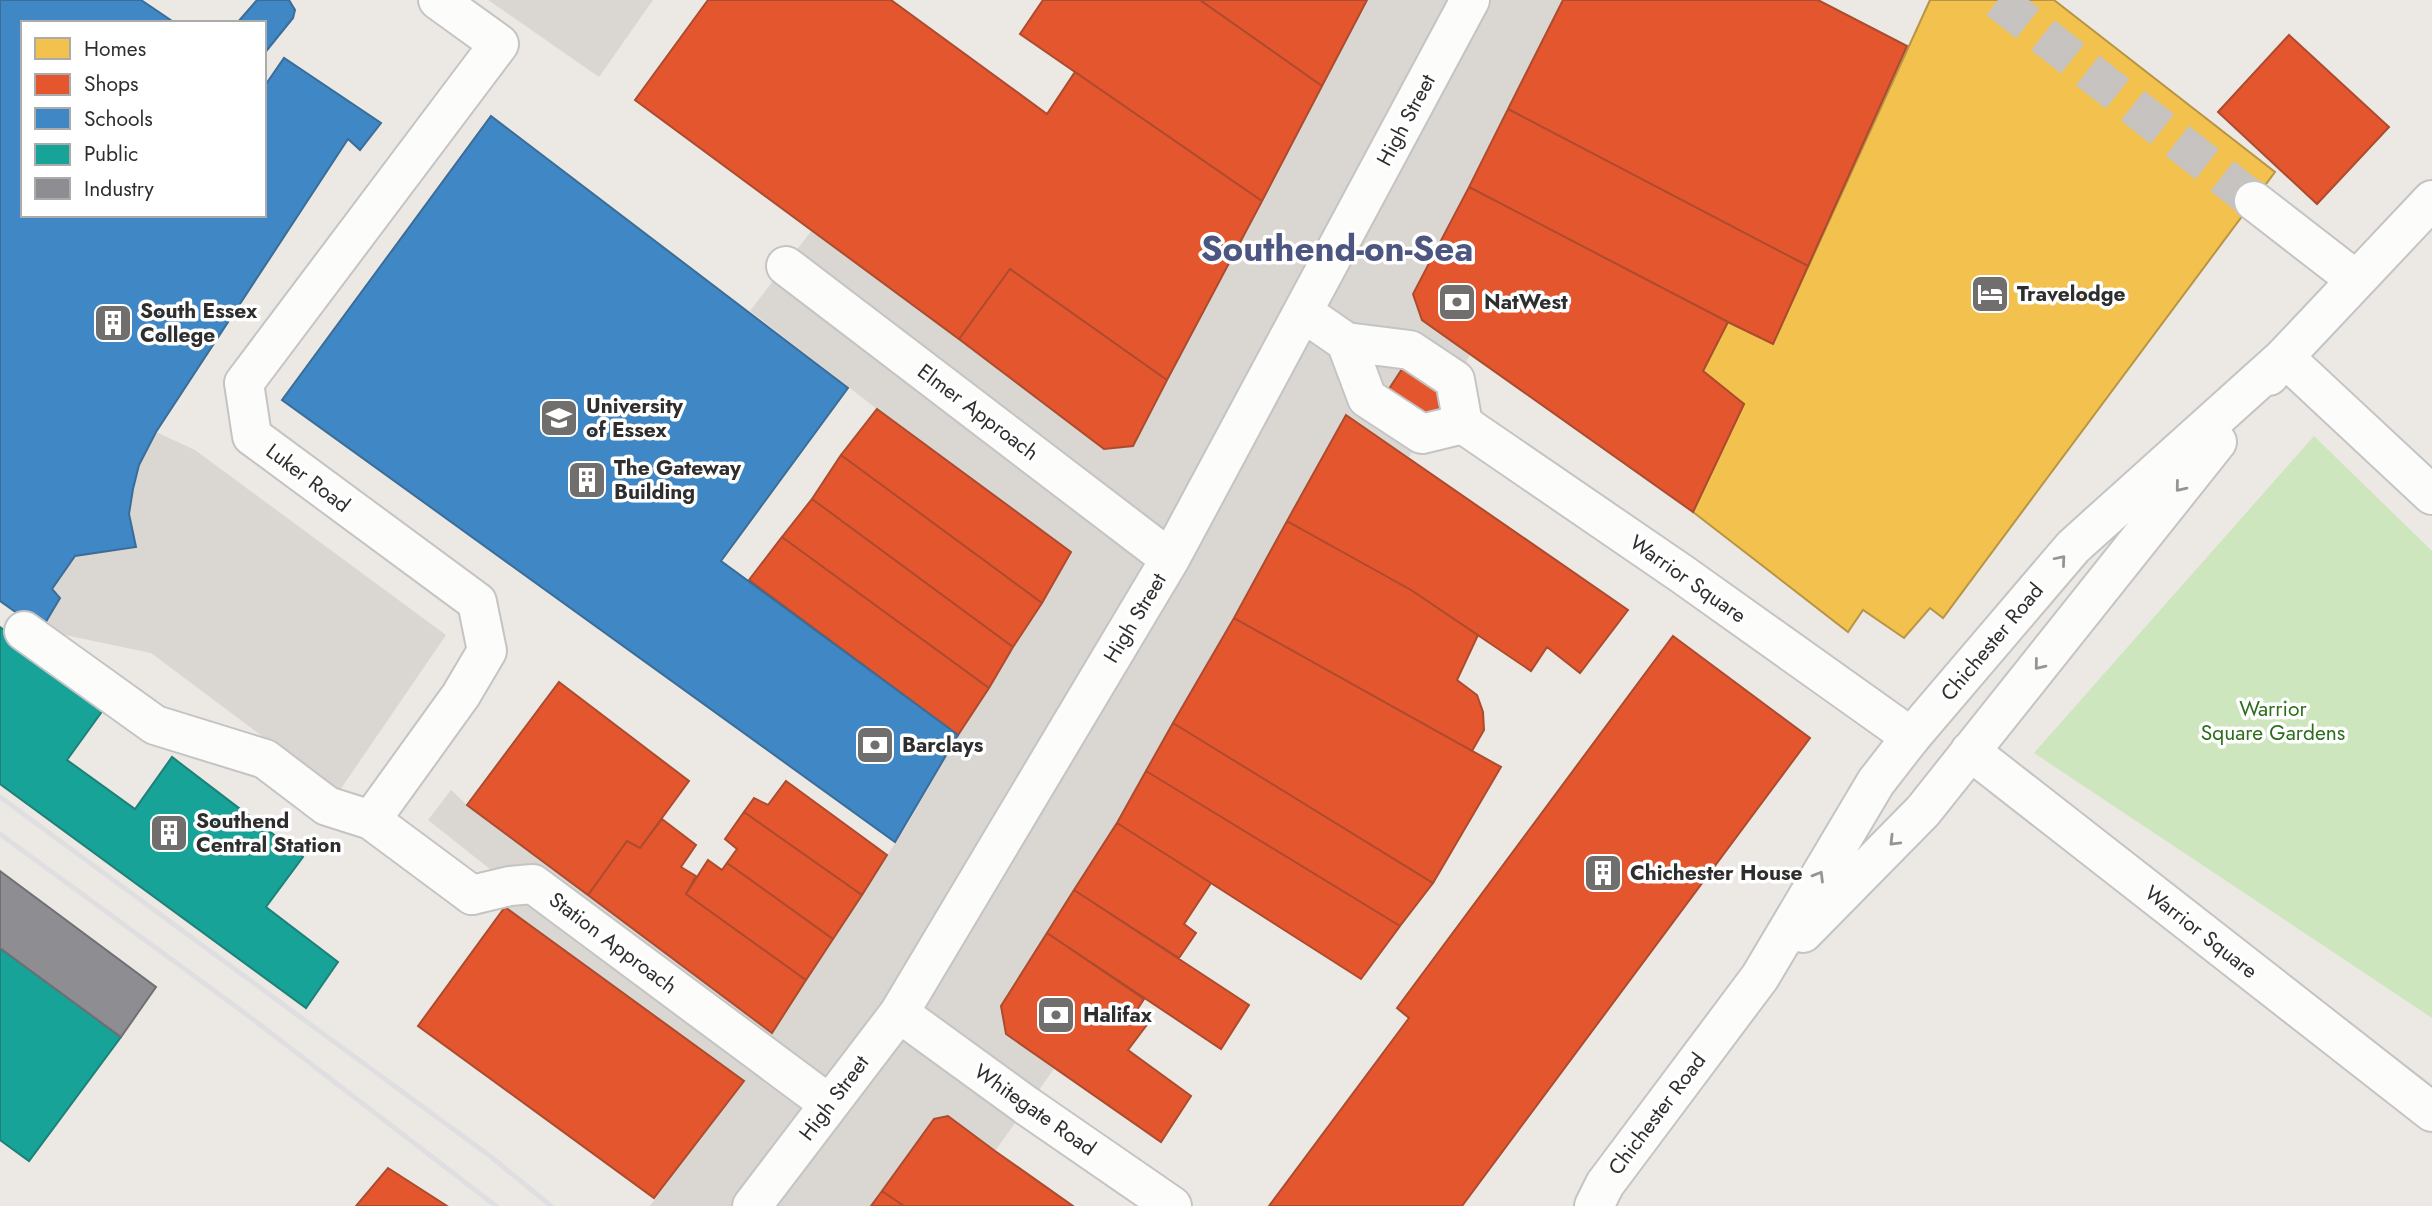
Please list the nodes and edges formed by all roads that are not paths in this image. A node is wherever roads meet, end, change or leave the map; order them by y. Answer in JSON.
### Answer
{"nodes":[{"id":1,"x":438,"y":0,"type":"edge"},
{"id":2,"x":1470,"y":0,"type":"edge"},
{"id":3,"x":2432,"y":200,"type":"edge"},
{"id":4,"x":2254,"y":201,"type":"tunnel mouth"},
{"id":5,"x":786,"y":266,"type":"dead end"},
{"id":6,"x":2356,"y":280,"type":"junction"},
{"id":7,"x":1304,"y":313,"type":"junction"},
{"id":8,"x":1346,"y":342,"type":"junction"},
{"id":9,"x":2284,"y":357,"type":"junction"},
{"id":10,"x":1464,"y":424,"type":"junction"},
{"id":11,"x":2432,"y":495,"type":"edge"},
{"id":12,"x":1170,"y":559,"type":"junction"},
{"id":13,"x":24,"y":631,"type":"dead end"},
{"id":14,"x":1911,"y":737,"type":"junction"},
{"id":15,"x":1970,"y":751,"type":"junction"},
{"id":16,"x":371,"y":820,"type":"junction"},
{"id":17,"x":1760,"y":977,"type":"junction"},
{"id":18,"x":899,"y":1013,"type":"junction"},
{"id":19,"x":829,"y":1104,"type":"junction"},
{"id":20,"x":2432,"y":1112,"type":"edge"},
{"id":21,"x":1593,"y":1199,"type":"edge"},
{"id":22,"x":752,"y":1206,"type":"edge"},
{"id":23,"x":1172,"y":1206,"type":"edge"}],
"edges":[{"from":1,"to":16,"type":"street","name":"Luker Road"},
{"from":2,"to":7,"type":"street","name":"High Street"},
{"from":3,"to":6,"type":"street","name":"Chichester Road"},
{"from":4,"to":6,"type":"street"},
{"from":5,"to":12,"type":"street","name":"Elmer Approach"},
{"from":6,"to":9,"type":"street","name":"Chichester Road"},
{"from":7,"to":8,"type":"street"},
{"from":7,"to":12,"type":"street","name":"High Street"},
{"from":8,"to":10,"type":"street"},
{"from":8,"to":10,"type":"street"},
{"from":9,"to":11,"type":"street"},
{"from":14,"to":9,"type":"street","name":"Chichester Road","one_way":true},
{"from":9,"to":15,"type":"street","name":"Chichester Road","one_way":true},
{"from":10,"to":14,"type":"street","name":"Warrior Square"},
{"from":12,"to":18,"type":"street","name":"High Street"},
{"from":13,"to":16,"type":"street","name":"Station Approach"},
{"from":17,"to":14,"type":"street","name":"Chichester Road","one_way":true},
{"from":15,"to":17,"type":"street","name":"Chichester Road","one_way":true},
{"from":15,"to":20,"type":"street","name":"Warrior Square"},
{"from":16,"to":19,"type":"street","name":"Station Approach"},
{"from":17,"to":21,"type":"street","name":"Chichester Road"},
{"from":18,"to":19,"type":"street","name":"High Street"},
{"from":18,"to":23,"type":"street","name":"Whitegate Road"},
{"from":19,"to":22,"type":"street","name":"High Street"}]}
